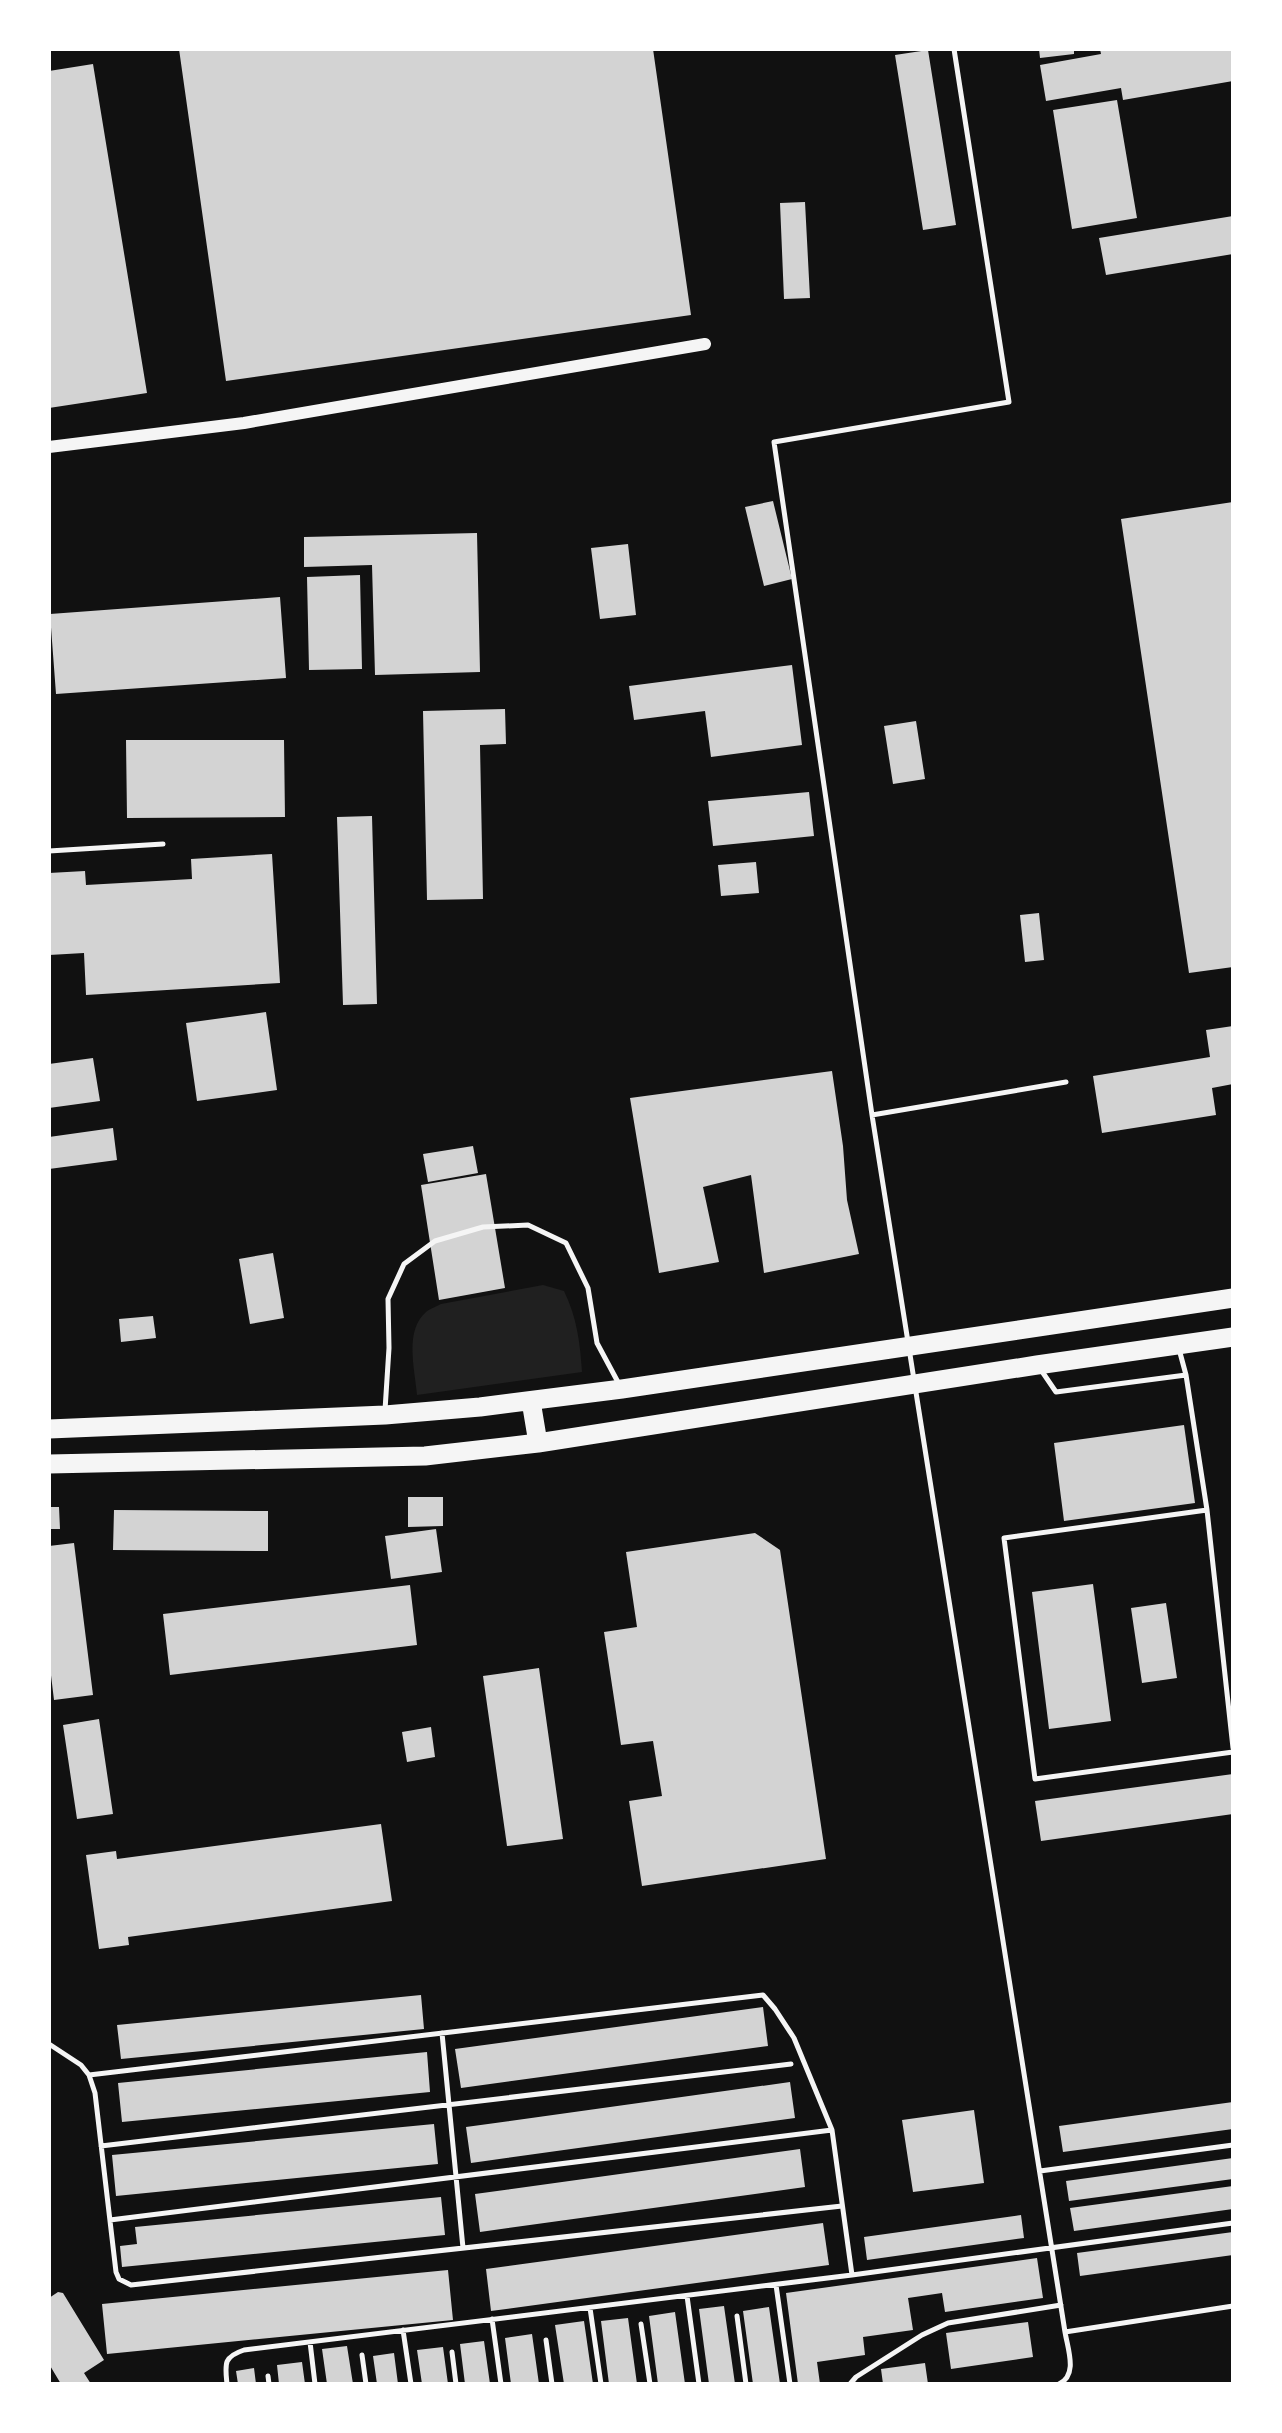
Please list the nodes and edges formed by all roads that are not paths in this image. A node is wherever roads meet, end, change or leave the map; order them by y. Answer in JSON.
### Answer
{"nodes":[{"id":1,"x":954,"y":49,"type":"edge"},
{"id":2,"x":705,"y":344,"type":"dead end"},
{"id":3,"x":49,"y":447,"type":"edge"},
{"id":4,"x":163,"y":844,"type":"dead end"},
{"id":5,"x":49,"y":851,"type":"edge"},
{"id":6,"x":1066,"y":1082,"type":"dead end"},
{"id":7,"x":872,"y":1115,"type":"junction"},
{"id":8,"x":1233,"y":1298,"type":"edge"},
{"id":9,"x":1233,"y":1337,"type":"edge"},
{"id":10,"x":1178,"y":1345,"type":"junction"},
{"id":11,"x":910,"y":1347,"type":"junction"},
{"id":12,"x":1037,"y":1365,"type":"junction"},
{"id":13,"x":1186,"y":1375,"type":"junction"},
{"id":14,"x":916,"y":1385,"type":"junction"},
{"id":15,"x":622,"y":1390,"type":"junction"},
{"id":16,"x":531,"y":1401,"type":"junction"},
{"id":17,"x":385,"y":1415,"type":"junction"},
{"id":18,"x":49,"y":1429,"type":"edge"},
{"id":19,"x":538,"y":1443,"type":"junction"},
{"id":20,"x":49,"y":1464,"type":"edge"},
{"id":21,"x":1206,"y":1510,"type":"junction"},
{"id":22,"x":1233,"y":1750,"type":"edge"},
{"id":23,"x":442,"y":2033,"type":"junction"},
{"id":24,"x":49,"y":2044,"type":"edge"},
{"id":25,"x":791,"y":2064,"type":"dead end"},
{"id":26,"x":89,"y":2075,"type":"junction"},
{"id":27,"x":449,"y":2105,"type":"junction"},
{"id":28,"x":832,"y":2130,"type":"junction"},
{"id":29,"x":1233,"y":2145,"type":"edge"},
{"id":30,"x":102,"y":2147,"type":"junction"},
{"id":31,"x":1040,"y":2171,"type":"junction"},
{"id":32,"x":456,"y":2177,"type":"junction"},
{"id":33,"x":842,"y":2206,"type":"junction"},
{"id":34,"x":110,"y":2220,"type":"junction"},
{"id":35,"x":1233,"y":2223,"type":"edge"},
{"id":36,"x":463,"y":2248,"type":"junction"},
{"id":37,"x":1052,"y":2248,"type":"junction"},
{"id":38,"x":852,"y":2275,"type":"junction"},
{"id":39,"x":776,"y":2285,"type":"junction"},
{"id":40,"x":687,"y":2295,"type":"junction"},
{"id":41,"x":1060,"y":2305,"type":"junction"},
{"id":42,"x":1233,"y":2306,"type":"edge"},
{"id":43,"x":590,"y":2308,"type":"junction"},
{"id":44,"x":737,"y":2316,"type":"dead end"},
{"id":45,"x":492,"y":2319,"type":"junction"},
{"id":46,"x":641,"y":2324,"type":"dead end"},
{"id":47,"x":403,"y":2330,"type":"junction"},
{"id":48,"x":1065,"y":2332,"type":"junction"},
{"id":49,"x":546,"y":2340,"type":"dead end"},
{"id":50,"x":310,"y":2342,"type":"junction"},
{"id":51,"x":452,"y":2352,"type":"dead end"},
{"id":52,"x":362,"y":2356,"type":"dead end"},
{"id":53,"x":268,"y":2376,"type":"dead end"},
{"id":54,"x":227,"y":2384,"type":"edge"},
{"id":55,"x":269,"y":2384,"type":"edge"},
{"id":56,"x":316,"y":2384,"type":"edge"},
{"id":57,"x":366,"y":2384,"type":"edge"},
{"id":58,"x":411,"y":2384,"type":"edge"},
{"id":59,"x":456,"y":2384,"type":"edge"},
{"id":60,"x":501,"y":2384,"type":"edge"},
{"id":61,"x":552,"y":2384,"type":"edge"},
{"id":62,"x":601,"y":2384,"type":"edge"},
{"id":63,"x":650,"y":2384,"type":"edge"},
{"id":64,"x":699,"y":2384,"type":"edge"},
{"id":65,"x":746,"y":2384,"type":"edge"},
{"id":66,"x":790,"y":2384,"type":"edge"},
{"id":67,"x":850,"y":2384,"type":"edge"},
{"id":68,"x":1059,"y":2384,"type":"edge"}],
"edges":[{"from":1,"to":7,"type":"lane"},
{"from":2,"to":3,"type":"street"},
{"from":4,"to":5,"type":"lane"},
{"from":6,"to":7,"type":"lane"},
{"from":7,"to":11,"type":"lane"},
{"from":8,"to":11,"type":"highway"},
{"from":9,"to":10,"type":"highway"},
{"from":10,"to":12,"type":"highway"},
{"from":10,"to":13,"type":"lane"},
{"from":11,"to":14,"type":"lane"},
{"from":11,"to":15,"type":"highway"},
{"from":12,"to":13,"type":"lane"},
{"from":12,"to":14,"type":"highway"},
{"from":13,"to":21,"type":"lane"},
{"from":14,"to":19,"type":"highway"},
{"from":14,"to":31,"type":"lane"},
{"from":15,"to":16,"type":"highway"},
{"from":15,"to":17,"type":"lane"},
{"from":16,"to":17,"type":"highway"},
{"from":16,"to":19,"type":"highway"},
{"from":17,"to":18,"type":"highway"},
{"from":19,"to":20,"type":"highway"},
{"from":21,"to":22,"type":"lane"},
{"from":21,"to":22,"type":"lane"},
{"from":23,"to":26,"type":"lane"},
{"from":23,"to":27,"type":"lane"},
{"from":23,"to":28,"type":"lane"},
{"from":24,"to":26,"type":"lane"},
{"from":25,"to":27,"type":"lane"},
{"from":26,"to":30,"type":"lane"},
{"from":27,"to":30,"type":"lane"},
{"from":27,"to":32,"type":"lane"},
{"from":28,"to":32,"type":"lane"},
{"from":28,"to":33,"type":"lane"},
{"from":29,"to":31,"type":"lane"},
{"from":30,"to":34,"type":"lane"},
{"from":31,"to":37,"type":"lane"},
{"from":32,"to":34,"type":"lane"},
{"from":32,"to":36,"type":"lane"},
{"from":33,"to":36,"type":"lane"},
{"from":33,"to":38,"type":"lane"},
{"from":34,"to":36,"type":"lane"},
{"from":35,"to":37,"type":"lane"},
{"from":37,"to":38,"type":"lane"},
{"from":37,"to":41,"type":"lane"},
{"from":38,"to":39,"type":"lane"},
{"from":39,"to":40,"type":"lane"},
{"from":39,"to":66,"type":"lane"},
{"from":40,"to":43,"type":"lane"},
{"from":40,"to":64,"type":"lane"},
{"from":41,"to":48,"type":"lane"},
{"from":41,"to":67,"type":"lane"},
{"from":42,"to":48,"type":"lane"},
{"from":43,"to":45,"type":"lane"},
{"from":43,"to":62,"type":"lane"},
{"from":44,"to":65,"type":"lane"},
{"from":45,"to":47,"type":"lane"},
{"from":45,"to":60,"type":"lane"},
{"from":46,"to":63,"type":"lane"},
{"from":47,"to":50,"type":"lane"},
{"from":47,"to":58,"type":"lane"},
{"from":48,"to":68,"type":"lane"},
{"from":49,"to":61,"type":"lane"},
{"from":50,"to":54,"type":"lane"},
{"from":50,"to":56,"type":"lane"},
{"from":51,"to":59,"type":"lane"},
{"from":52,"to":57,"type":"lane"},
{"from":53,"to":55,"type":"lane"}]}
